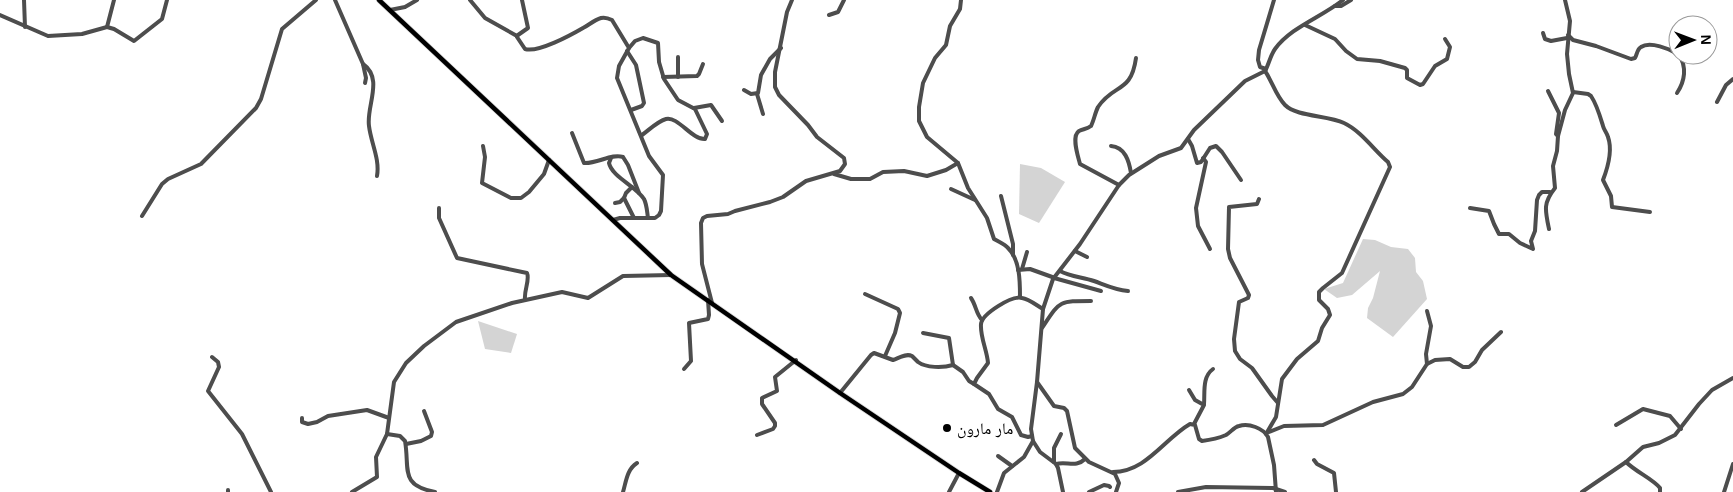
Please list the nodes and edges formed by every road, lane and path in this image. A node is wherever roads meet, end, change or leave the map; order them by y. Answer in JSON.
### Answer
{"nodes":[{"id":1,"x":24,"y":0,"type":"edge"},
{"id":2,"x":114,"y":0,"type":"edge"},
{"id":3,"x":167,"y":0,"type":"edge"},
{"id":4,"x":316,"y":0,"type":"edge"},
{"id":5,"x":335,"y":0,"type":"edge"},
{"id":6,"x":379,"y":0,"type":"edge"},
{"id":7,"x":417,"y":0,"type":"edge"},
{"id":8,"x":470,"y":0,"type":"edge"},
{"id":9,"x":522,"y":0,"type":"edge"},
{"id":10,"x":792,"y":0,"type":"edge"},
{"id":11,"x":844,"y":0,"type":"edge"},
{"id":12,"x":961,"y":0,"type":"edge"},
{"id":13,"x":1274,"y":0,"type":"edge"},
{"id":14,"x":1343,"y":0,"type":"edge"},
{"id":15,"x":1351,"y":0,"type":"edge"},
{"id":16,"x":1565,"y":0,"type":"edge"},
{"id":17,"x":1335,"y":6,"type":"junction"},
{"id":18,"x":390,"y":10,"type":"junction"},
{"id":19,"x":0,"y":15,"type":"edge"},
{"id":20,"x":829,"y":15,"type":"dead end"},
{"id":21,"x":1305,"y":25,"type":"junction"},
{"id":22,"x":25,"y":27,"type":"junction"},
{"id":23,"x":107,"y":27,"type":"junction"},
{"id":24,"x":1543,"y":33,"type":"dead end"},
{"id":25,"x":517,"y":36,"type":"junction"},
{"id":26,"x":1568,"y":37,"type":"junction"},
{"id":27,"x":1445,"y":39,"type":"dead end"},
{"id":28,"x":780,"y":48,"type":"junction"},
{"id":29,"x":628,"y":49,"type":"junction"},
{"id":30,"x":1668,"y":50,"type":"edge"},
{"id":31,"x":678,"y":57,"type":"dead end"},
{"id":32,"x":1136,"y":58,"type":"dead end"},
{"id":33,"x":363,"y":64,"type":"junction"},
{"id":34,"x":703,"y":64,"type":"dead end"},
{"id":35,"x":1683,"y":65,"type":"edge"},
{"id":36,"x":1266,"y":70,"type":"junction"},
{"id":37,"x":663,"y":77,"type":"junction"},
{"id":38,"x":678,"y":77,"type":"junction"},
{"id":39,"x":1733,"y":79,"type":"edge"},
{"id":40,"x":364,"y":83,"type":"dead end"},
{"id":41,"x":744,"y":90,"type":"dead end"},
{"id":42,"x":1548,"y":91,"type":"dead end"},
{"id":43,"x":1573,"y":92,"type":"junction"},
{"id":44,"x":1677,"y":93,"type":"dead end"},
{"id":45,"x":757,"y":94,"type":"junction"},
{"id":46,"x":1716,"y":102,"type":"dead end"},
{"id":47,"x":694,"y":108,"type":"junction"},
{"id":48,"x":631,"y":110,"type":"junction"},
{"id":49,"x":763,"y":114,"type":"dead end"},
{"id":50,"x":722,"y":121,"type":"dead end"},
{"id":51,"x":572,"y":133,"type":"dead end"},
{"id":52,"x":642,"y":135,"type":"junction"},
{"id":53,"x":1558,"y":136,"type":"junction"},
{"id":54,"x":1188,"y":139,"type":"junction"},
{"id":55,"x":483,"y":146,"type":"dead end"},
{"id":56,"x":1112,"y":146,"type":"dead end"},
{"id":57,"x":611,"y":158,"type":"junction"},
{"id":58,"x":1203,"y":158,"type":"junction"},
{"id":59,"x":549,"y":160,"type":"junction"},
{"id":60,"x":958,"y":163,"type":"junction"},
{"id":61,"x":1131,"y":173,"type":"junction"},
{"id":62,"x":833,"y":174,"type":"junction"},
{"id":63,"x":377,"y":176,"type":"dead end"},
{"id":64,"x":1241,"y":180,"type":"dead end"},
{"id":65,"x":1119,"y":185,"type":"junction"},
{"id":66,"x":632,"y":187,"type":"junction"},
{"id":67,"x":951,"y":189,"type":"dead end"},
{"id":68,"x":1550,"y":192,"type":"junction"},
{"id":69,"x":640,"y":193,"type":"junction"},
{"id":70,"x":1001,"y":196,"type":"dead end"},
{"id":71,"x":624,"y":198,"type":"junction"},
{"id":72,"x":1259,"y":199,"type":"dead end"},
{"id":73,"x":977,"y":201,"type":"junction"},
{"id":74,"x":615,"y":203,"type":"dead end"},
{"id":75,"x":439,"y":208,"type":"dead end"},
{"id":76,"x":1470,"y":208,"type":"dead end"},
{"id":77,"x":1650,"y":212,"type":"dead end"},
{"id":78,"x":142,"y":216,"type":"dead end"},
{"id":79,"x":634,"y":218,"type":"junction"},
{"id":80,"x":648,"y":218,"type":"junction"},
{"id":81,"x":613,"y":220,"type":"junction"},
{"id":82,"x":1549,"y":229,"type":"dead end"},
{"id":83,"x":1210,"y":249,"type":"dead end"},
{"id":84,"x":1075,"y":251,"type":"junction"},
{"id":85,"x":1027,"y":252,"type":"dead end"},
{"id":86,"x":1013,"y":254,"type":"junction"},
{"id":87,"x":1087,"y":257,"type":"dead end"},
{"id":88,"x":1020,"y":269,"type":"junction"},
{"id":89,"x":1060,"y":271,"type":"junction"},
{"id":90,"x":671,"y":275,"type":"junction"},
{"id":91,"x":1054,"y":278,"type":"junction"},
{"id":92,"x":1128,"y":290,"type":"dead end"},
{"id":93,"x":1101,"y":292,"type":"dead end"},
{"id":94,"x":866,"y":294,"type":"dead end"},
{"id":95,"x":1020,"y":297,"type":"junction"},
{"id":96,"x":971,"y":298,"type":"dead end"},
{"id":97,"x":526,"y":299,"type":"junction"},
{"id":98,"x":1091,"y":301,"type":"dead end"},
{"id":99,"x":710,"y":302,"type":"junction"},
{"id":100,"x":1043,"y":309,"type":"junction"},
{"id":101,"x":1427,"y":311,"type":"dead end"},
{"id":102,"x":982,"y":320,"type":"junction"},
{"id":103,"x":1041,"y":330,"type":"junction"},
{"id":104,"x":1501,"y":332,"type":"dead end"},
{"id":105,"x":923,"y":333,"type":"dead end"},
{"id":106,"x":884,"y":356,"type":"junction"},
{"id":107,"x":212,"y":357,"type":"dead end"},
{"id":108,"x":796,"y":360,"type":"junction"},
{"id":109,"x":1427,"y":364,"type":"junction"},
{"id":110,"x":953,"y":365,"type":"junction"},
{"id":111,"x":684,"y":369,"type":"dead end"},
{"id":112,"x":1213,"y":369,"type":"dead end"},
{"id":113,"x":1733,"y":378,"type":"edge"},
{"id":114,"x":1038,"y":382,"type":"junction"},
{"id":115,"x":974,"y":384,"type":"junction"},
{"id":116,"x":1189,"y":390,"type":"dead end"},
{"id":117,"x":840,"y":393,"type":"junction"},
{"id":118,"x":1278,"y":403,"type":"junction"},
{"id":119,"x":1204,"y":404,"type":"junction"},
{"id":120,"x":424,"y":411,"type":"dead end"},
{"id":121,"x":302,"y":418,"type":"dead end"},
{"id":122,"x":389,"y":418,"type":"junction"},
{"id":123,"x":1194,"y":424,"type":"junction"},
{"id":124,"x":1616,"y":425,"type":"dead end"},
{"id":125,"x":1681,"y":430,"type":"junction"},
{"id":126,"x":1266,"y":433,"type":"junction"},
{"id":127,"x":387,"y":434,"type":"junction"},
{"id":128,"x":1061,"y":434,"type":"dead end"},
{"id":129,"x":757,"y":435,"type":"dead end"},
{"id":130,"x":1032,"y":436,"type":"junction"},
{"id":131,"x":1033,"y":441,"type":"junction"},
{"id":132,"x":406,"y":444,"type":"junction"},
{"id":133,"x":998,"y":456,"type":"dead end"},
{"id":134,"x":1085,"y":459,"type":"junction"},
{"id":135,"x":1314,"y":460,"type":"dead end"},
{"id":136,"x":1626,"y":462,"type":"junction"},
{"id":137,"x":637,"y":463,"type":"dead end"},
{"id":138,"x":1055,"y":463,"type":"junction"},
{"id":139,"x":1733,"y":464,"type":"edge"},
{"id":140,"x":1012,"y":466,"type":"junction"},
{"id":141,"x":1113,"y":472,"type":"junction"},
{"id":142,"x":959,"y":473,"type":"junction"},
{"id":143,"x":1110,"y":488,"type":"dead end"},
{"id":144,"x":1276,"y":490,"type":"edge"},
{"id":145,"x":271,"y":492,"type":"edge"},
{"id":146,"x":352,"y":492,"type":"edge"},
{"id":147,"x":435,"y":492,"type":"edge"},
{"id":148,"x":623,"y":492,"type":"edge"},
{"id":149,"x":949,"y":492,"type":"edge"},
{"id":150,"x":990,"y":492,"type":"edge"},
{"id":151,"x":998,"y":492,"type":"edge"},
{"id":152,"x":1063,"y":492,"type":"edge"},
{"id":153,"x":1089,"y":492,"type":"edge"},
{"id":154,"x":1116,"y":492,"type":"edge"},
{"id":155,"x":1182,"y":492,"type":"edge"},
{"id":156,"x":1285,"y":492,"type":"edge"},
{"id":157,"x":1336,"y":492,"type":"edge"},
{"id":158,"x":1582,"y":492,"type":"edge"},
{"id":159,"x":1660,"y":492,"type":"edge"},
{"id":160,"x":1724,"y":492,"type":"edge"}],
"edges":[{"from":1,"to":22,"type":"street"},
{"from":2,"to":23,"type":"street"},
{"from":3,"to":23,"type":"street"},
{"from":4,"to":78,"type":"street"},
{"from":5,"to":33,"type":"street"},
{"from":6,"to":18,"type":"main road"},
{"from":7,"to":18,"type":"street"},
{"from":8,"to":25,"type":"street"},
{"from":9,"to":25,"type":"street"},
{"from":10,"to":28,"type":"street"},
{"from":11,"to":20,"type":"street"},
{"from":12,"to":60,"type":"street"},
{"from":13,"to":36,"type":"street"},
{"from":14,"to":17,"type":"street"},
{"from":15,"to":17,"type":"street"},
{"from":16,"to":26,"type":"street"},
{"from":17,"to":21,"type":"street"},
{"from":18,"to":59,"type":"main road"},
{"from":19,"to":22,"type":"street"},
{"from":21,"to":27,"type":"street"},
{"from":21,"to":36,"type":"street"},
{"from":22,"to":23,"type":"street"},
{"from":24,"to":26,"type":"street"},
{"from":25,"to":29,"type":"street"},
{"from":26,"to":30,"type":"street"},
{"from":26,"to":43,"type":"street"},
{"from":28,"to":45,"type":"street"},
{"from":28,"to":62,"type":"street"},
{"from":29,"to":37,"type":"street"},
{"from":29,"to":48,"type":"street"},
{"from":29,"to":48,"type":"street"},
{"from":31,"to":38,"type":"street"},
{"from":32,"to":65,"type":"street"},
{"from":33,"to":40,"type":"street"},
{"from":33,"to":63,"type":"street"},
{"from":34,"to":38,"type":"street"},
{"from":35,"to":44,"type":"street"},
{"from":36,"to":54,"type":"street"},
{"from":36,"to":118,"type":"street"},
{"from":37,"to":38,"type":"street"},
{"from":37,"to":47,"type":"street"},
{"from":39,"to":46,"type":"street"},
{"from":41,"to":45,"type":"street"},
{"from":42,"to":53,"type":"street"},
{"from":43,"to":53,"type":"street"},
{"from":43,"to":77,"type":"street"},
{"from":45,"to":49,"type":"street"},
{"from":47,"to":50,"type":"street"},
{"from":47,"to":52,"type":"street"},
{"from":48,"to":52,"type":"street"},
{"from":51,"to":57,"type":"street"},
{"from":52,"to":80,"type":"street"},
{"from":53,"to":68,"type":"street"},
{"from":54,"to":58,"type":"street"},
{"from":54,"to":61,"type":"street"},
{"from":55,"to":59,"type":"street"},
{"from":56,"to":61,"type":"street"},
{"from":57,"to":66,"type":"street"},
{"from":57,"to":69,"type":"street"},
{"from":58,"to":64,"type":"street"},
{"from":58,"to":83,"type":"street"},
{"from":59,"to":81,"type":"main road"},
{"from":60,"to":62,"type":"street"},
{"from":60,"to":73,"type":"street"},
{"from":61,"to":65,"type":"street"},
{"from":62,"to":99,"type":"street"},
{"from":65,"to":84,"type":"street"},
{"from":66,"to":69,"type":"street"},
{"from":66,"to":71,"type":"street"},
{"from":67,"to":73,"type":"street"},
{"from":68,"to":76,"type":"street"},
{"from":68,"to":82,"type":"street"},
{"from":69,"to":80,"type":"street"},
{"from":70,"to":86,"type":"street"},
{"from":71,"to":74,"type":"street"},
{"from":71,"to":79,"type":"street"},
{"from":72,"to":118,"type":"street"},
{"from":73,"to":86,"type":"street"},
{"from":75,"to":97,"type":"street"},
{"from":79,"to":80,"type":"street"},
{"from":79,"to":81,"type":"street"},
{"from":81,"to":90,"type":"main road"},
{"from":84,"to":87,"type":"street"},
{"from":84,"to":89,"type":"street"},
{"from":85,"to":88,"type":"street"},
{"from":86,"to":88,"type":"street"},
{"from":88,"to":91,"type":"street"},
{"from":88,"to":95,"type":"street"},
{"from":89,"to":91,"type":"street"},
{"from":89,"to":92,"type":"street"},
{"from":90,"to":97,"type":"street"},
{"from":90,"to":99,"type":"main road"},
{"from":91,"to":93,"type":"street"},
{"from":91,"to":100,"type":"street"},
{"from":94,"to":106,"type":"street"},
{"from":95,"to":100,"type":"street"},
{"from":95,"to":102,"type":"street"},
{"from":96,"to":102,"type":"street"},
{"from":97,"to":122,"type":"street"},
{"from":98,"to":103,"type":"street"},
{"from":99,"to":108,"type":"main road"},
{"from":99,"to":111,"type":"street"},
{"from":100,"to":103,"type":"street"},
{"from":101,"to":109,"type":"street"},
{"from":102,"to":115,"type":"street"},
{"from":103,"to":114,"type":"street"},
{"from":104,"to":109,"type":"street"},
{"from":105,"to":110,"type":"street"},
{"from":106,"to":110,"type":"street"},
{"from":106,"to":117,"type":"street"},
{"from":107,"to":145,"type":"street"},
{"from":108,"to":117,"type":"main road"},
{"from":108,"to":129,"type":"street"},
{"from":109,"to":126,"type":"street"},
{"from":110,"to":115,"type":"street"},
{"from":112,"to":119,"type":"street"},
{"from":113,"to":125,"type":"street"},
{"from":114,"to":130,"type":"street"},
{"from":114,"to":134,"type":"street"},
{"from":115,"to":130,"type":"street"},
{"from":116,"to":119,"type":"street"},
{"from":117,"to":142,"type":"main road"},
{"from":118,"to":126,"type":"street"},
{"from":119,"to":123,"type":"street"},
{"from":120,"to":132,"type":"street"},
{"from":121,"to":122,"type":"street"},
{"from":122,"to":127,"type":"street"},
{"from":123,"to":126,"type":"street"},
{"from":123,"to":141,"type":"street"},
{"from":124,"to":125,"type":"street"},
{"from":125,"to":136,"type":"street"},
{"from":126,"to":144,"type":"street"},
{"from":127,"to":132,"type":"street"},
{"from":127,"to":146,"type":"street"},
{"from":128,"to":138,"type":"street"},
{"from":130,"to":131,"type":"street"},
{"from":131,"to":138,"type":"street"},
{"from":131,"to":140,"type":"street"},
{"from":132,"to":147,"type":"street"},
{"from":133,"to":140,"type":"street"},
{"from":134,"to":138,"type":"street"},
{"from":134,"to":141,"type":"street"},
{"from":135,"to":157,"type":"street"},
{"from":136,"to":158,"type":"street"},
{"from":136,"to":159,"type":"street"},
{"from":137,"to":148,"type":"street"},
{"from":138,"to":152,"type":"street"},
{"from":139,"to":160,"type":"street"},
{"from":140,"to":151,"type":"street"},
{"from":141,"to":154,"type":"street"},
{"from":142,"to":149,"type":"street"},
{"from":142,"to":150,"type":"main road"},
{"from":143,"to":153,"type":"street"},
{"from":144,"to":155,"type":"street"},
{"from":144,"to":156,"type":"street"}]}
